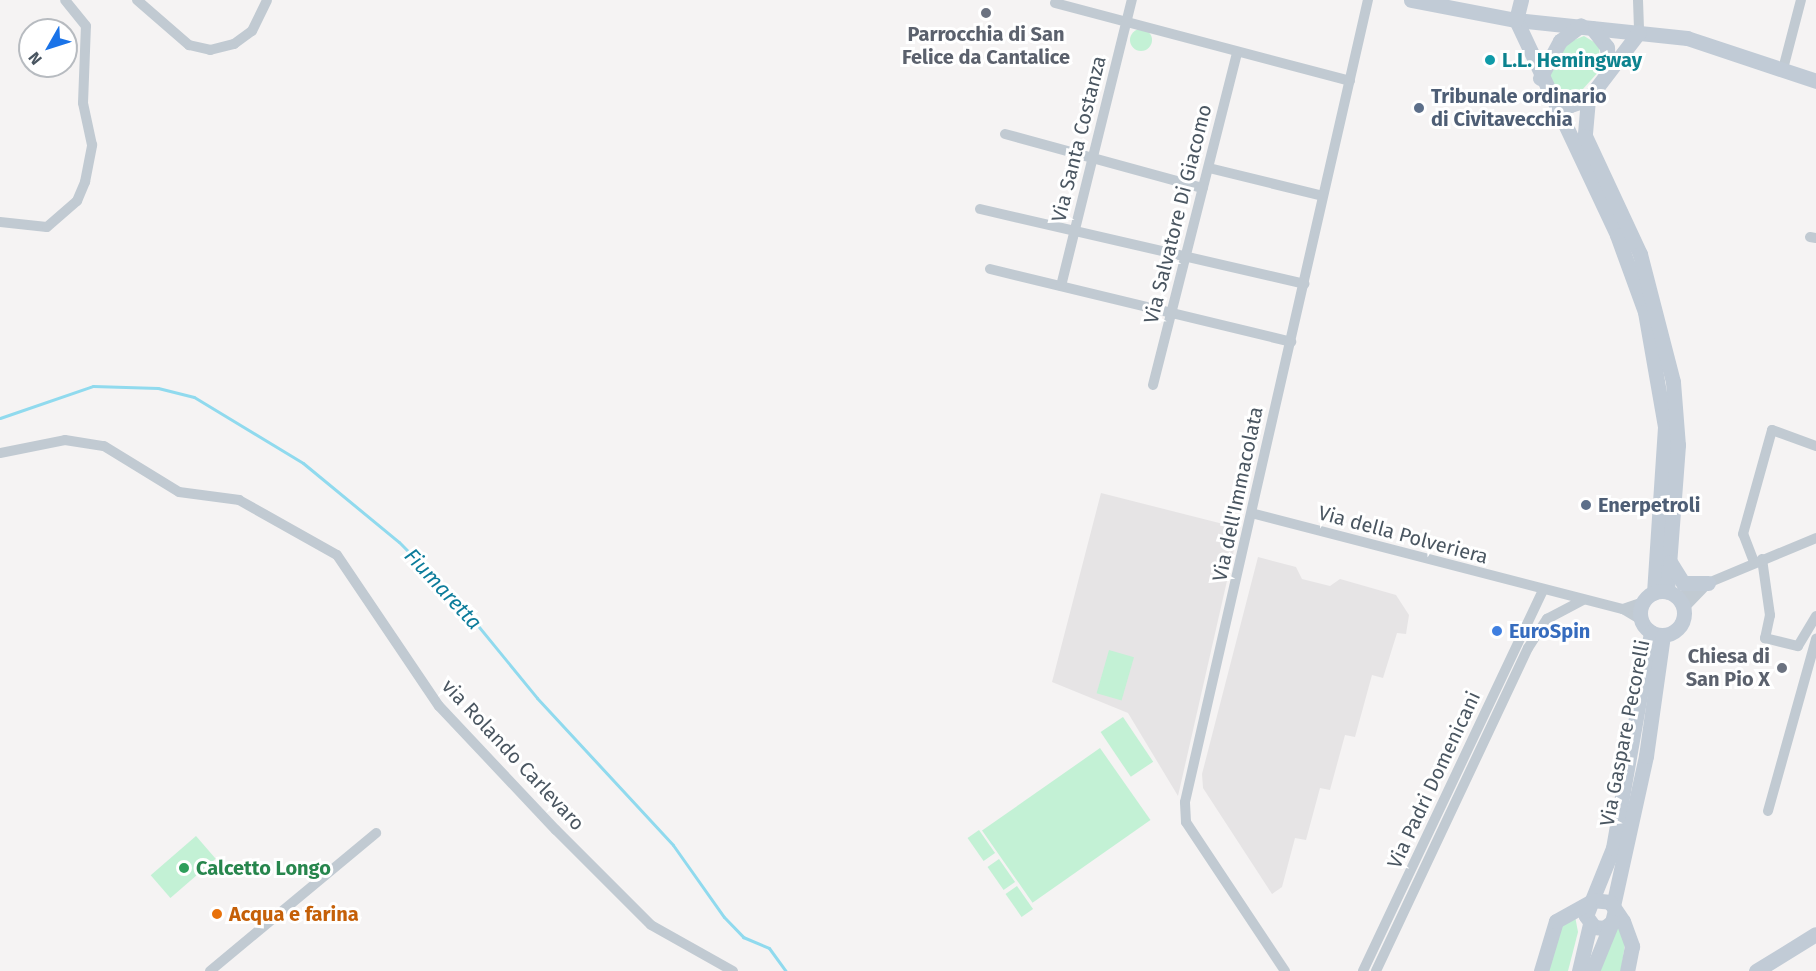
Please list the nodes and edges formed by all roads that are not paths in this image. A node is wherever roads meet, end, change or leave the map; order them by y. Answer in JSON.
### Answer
{"nodes":[{"id":1,"x":65,"y":0,"type":"edge"},
{"id":2,"x":137,"y":0,"type":"edge"},
{"id":3,"x":267,"y":0,"type":"edge"},
{"id":4,"x":1132,"y":0,"type":"edge"},
{"id":5,"x":1368,"y":0,"type":"edge"},
{"id":6,"x":1411,"y":0,"type":"edge"},
{"id":7,"x":1521,"y":0,"type":"edge"},
{"id":8,"x":1638,"y":0,"type":"edge"},
{"id":9,"x":1801,"y":0,"type":"edge"},
{"id":10,"x":1055,"y":3,"type":"dead end"},
{"id":11,"x":1516,"y":20,"type":"junction"},
{"id":12,"x":1126,"y":23,"type":"junction"},
{"id":13,"x":1586,"y":27,"type":"junction"},
{"id":14,"x":1639,"y":32,"type":"junction"},
{"id":15,"x":1237,"y":52,"type":"junction"},
{"id":16,"x":1608,"y":67,"type":"junction"},
{"id":17,"x":1783,"y":69,"type":"junction"},
{"id":18,"x":1539,"y":78,"type":"junction"},
{"id":19,"x":1350,"y":81,"type":"junction"},
{"id":20,"x":1816,"y":81,"type":"edge"},
{"id":21,"x":1549,"y":96,"type":"junction"},
{"id":22,"x":1588,"y":99,"type":"junction"},
{"id":23,"x":1005,"y":134,"type":"dead end"},
{"id":24,"x":1093,"y":155,"type":"junction"},
{"id":25,"x":1209,"y":168,"type":"junction"},
{"id":26,"x":1203,"y":188,"type":"junction"},
{"id":27,"x":1323,"y":196,"type":"junction"},
{"id":28,"x":980,"y":209,"type":"dead end"},
{"id":29,"x":0,"y":222,"type":"edge"},
{"id":30,"x":1075,"y":231,"type":"junction"},
{"id":31,"x":1186,"y":256,"type":"junction"},
{"id":32,"x":990,"y":269,"type":"dead end"},
{"id":33,"x":1304,"y":284,"type":"junction"},
{"id":34,"x":1060,"y":286,"type":"junction"},
{"id":35,"x":1172,"y":313,"type":"junction"},
{"id":36,"x":1291,"y":342,"type":"junction"},
{"id":37,"x":1153,"y":385,"type":"dead end"},
{"id":38,"x":1816,"y":446,"type":"edge"},
{"id":39,"x":0,"y":453,"type":"edge"},
{"id":40,"x":1255,"y":514,"type":"junction"},
{"id":41,"x":1816,"y":538,"type":"edge"},
{"id":42,"x":1668,"y":556,"type":"junction"},
{"id":43,"x":1758,"y":560,"type":"junction"},
{"id":44,"x":1708,"y":583,"type":"junction"},
{"id":45,"x":1548,"y":591,"type":"junction"},
{"id":46,"x":1665,"y":598,"type":"junction"},
{"id":47,"x":1583,"y":600,"type":"junction"},
{"id":48,"x":1537,"y":604,"type":"junction"},
{"id":49,"x":1623,"y":609,"type":"junction"},
{"id":50,"x":1555,"y":613,"type":"junction"},
{"id":51,"x":1816,"y":616,"type":"edge"},
{"id":52,"x":1652,"y":629,"type":"junction"},
{"id":53,"x":1816,"y":639,"type":"edge"},
{"id":54,"x":1768,"y":811,"type":"dead end"},
{"id":55,"x":376,"y":833,"type":"dead end"},
{"id":56,"x":1590,"y":902,"type":"junction"},
{"id":57,"x":1613,"y":913,"type":"junction"},
{"id":58,"x":1590,"y":924,"type":"junction"},
{"id":59,"x":1816,"y":934,"type":"edge"},
{"id":60,"x":210,"y":971,"type":"edge"},
{"id":61,"x":733,"y":971,"type":"edge"},
{"id":62,"x":1285,"y":971,"type":"edge"},
{"id":63,"x":1363,"y":971,"type":"edge"},
{"id":64,"x":1376,"y":971,"type":"edge"},
{"id":65,"x":1541,"y":971,"type":"edge"},
{"id":66,"x":1580,"y":971,"type":"edge"},
{"id":67,"x":1592,"y":971,"type":"edge"},
{"id":68,"x":1627,"y":971,"type":"edge"},
{"id":69,"x":1756,"y":971,"type":"edge"}],
"edges":[{"from":1,"to":29,"type":"street"},
{"from":2,"to":3,"type":"street"},
{"from":4,"to":12,"type":"street","name":"Via Santa Costanza"},
{"from":5,"to":19,"type":"street","name":"Via dell'Immacolata"},
{"from":6,"to":11,"type":"street"},
{"from":7,"to":11,"type":"street"},
{"from":8,"to":14,"type":"street"},
{"from":9,"to":17,"type":"street"},
{"from":10,"to":12,"type":"street"},
{"from":11,"to":13,"type":"street"},
{"from":11,"to":18,"type":"street"},
{"from":12,"to":15,"type":"street"},
{"from":12,"to":24,"type":"street","name":"Via Santa Costanza"},
{"from":13,"to":14,"type":"street"},
{"from":13,"to":16,"type":"street"},
{"from":13,"to":18,"type":"street"},
{"from":14,"to":16,"type":"street"},
{"from":14,"to":17,"type":"street"},
{"from":15,"to":19,"type":"street"},
{"from":15,"to":25,"type":"street","name":"Via Salvatore Di Giacomo"},
{"from":16,"to":22,"type":"street"},
{"from":17,"to":20,"type":"street"},
{"from":18,"to":21,"type":"street"},
{"from":19,"to":27,"type":"street","name":"Via dell'Immacolata"},
{"from":21,"to":22,"type":"street"},
{"from":21,"to":46,"type":"street","name":"Via Gaspare Pecorelli"},
{"from":22,"to":42,"type":"street","name":"Via Gaspare Pecorelli"},
{"from":23,"to":24,"type":"street"},
{"from":24,"to":26,"type":"street"},
{"from":24,"to":30,"type":"street","name":"Via Santa Costanza"},
{"from":25,"to":26,"type":"street","name":"Via Salvatore Di Giacomo"},
{"from":25,"to":27,"type":"street"},
{"from":26,"to":31,"type":"street","name":"Via Salvatore Di Giacomo"},
{"from":27,"to":33,"type":"street","name":"Via dell'Immacolata"},
{"from":28,"to":30,"type":"street"},
{"from":30,"to":31,"type":"street"},
{"from":30,"to":34,"type":"street","name":"Via Santa Costanza"},
{"from":31,"to":33,"type":"street"},
{"from":31,"to":35,"type":"street","name":"Via Salvatore Di Giacomo"},
{"from":32,"to":34,"type":"street"},
{"from":33,"to":36,"type":"street","name":"Via dell'Immacolata"},
{"from":34,"to":35,"type":"street"},
{"from":35,"to":36,"type":"street"},
{"from":35,"to":37,"type":"street","name":"Via Salvatore Di Giacomo"},
{"from":36,"to":40,"type":"street","name":"Via dell'Immacolata"},
{"from":38,"to":43,"type":"street"},
{"from":39,"to":61,"type":"street","name":"via Rolando Carlevaro"},
{"from":40,"to":45,"type":"street","name":"Via della Polveriera"},
{"from":40,"to":62,"type":"street","name":"Via dell'Immacolata"},
{"from":41,"to":43,"type":"street"},
{"from":42,"to":44,"type":"street"},
{"from":42,"to":46,"type":"street","name":"Via Gaspare Pecorelli"},
{"from":43,"to":44,"type":"street"},
{"from":43,"to":51,"type":"street"},
{"from":44,"to":46,"type":"street"},
{"from":45,"to":47,"type":"street","name":"Via della Polveriera"},
{"from":45,"to":48,"type":"street","name":"Via Padri Domenicani"},
{"from":45,"to":50,"type":"street"},
{"from":46,"to":49,"type":"street"},
{"from":46,"to":52,"type":"street","name":"Via Gaspare Pecorelli"},
{"from":46,"to":52,"type":"street","name":"Via Gaspare Pecorelli"},
{"from":47,"to":49,"type":"street","name":"Via della Polveriera"},
{"from":47,"to":50,"type":"street","name":"Via Padri Domenicani"},
{"from":48,"to":50,"type":"street"},
{"from":48,"to":63,"type":"street","name":"Via Padri Domenicani"},
{"from":49,"to":52,"type":"street","name":"Via della Polveriera"},
{"from":50,"to":64,"type":"street","name":"Via Padri Domenicani"},
{"from":52,"to":56,"type":"street","name":"Via Gaspare Pecorelli"},
{"from":52,"to":57,"type":"street","name":"Via Gaspare Pecorelli"},
{"from":53,"to":54,"type":"street"},
{"from":55,"to":60,"type":"street"},
{"from":56,"to":57,"type":"street"},
{"from":56,"to":58,"type":"street"},
{"from":56,"to":65,"type":"street"},
{"from":57,"to":58,"type":"street"},
{"from":57,"to":67,"type":"street","name":"Via Gaspare Pecorelli"},
{"from":57,"to":68,"type":"street"},
{"from":58,"to":66,"type":"street"},
{"from":59,"to":69,"type":"street"}]}
